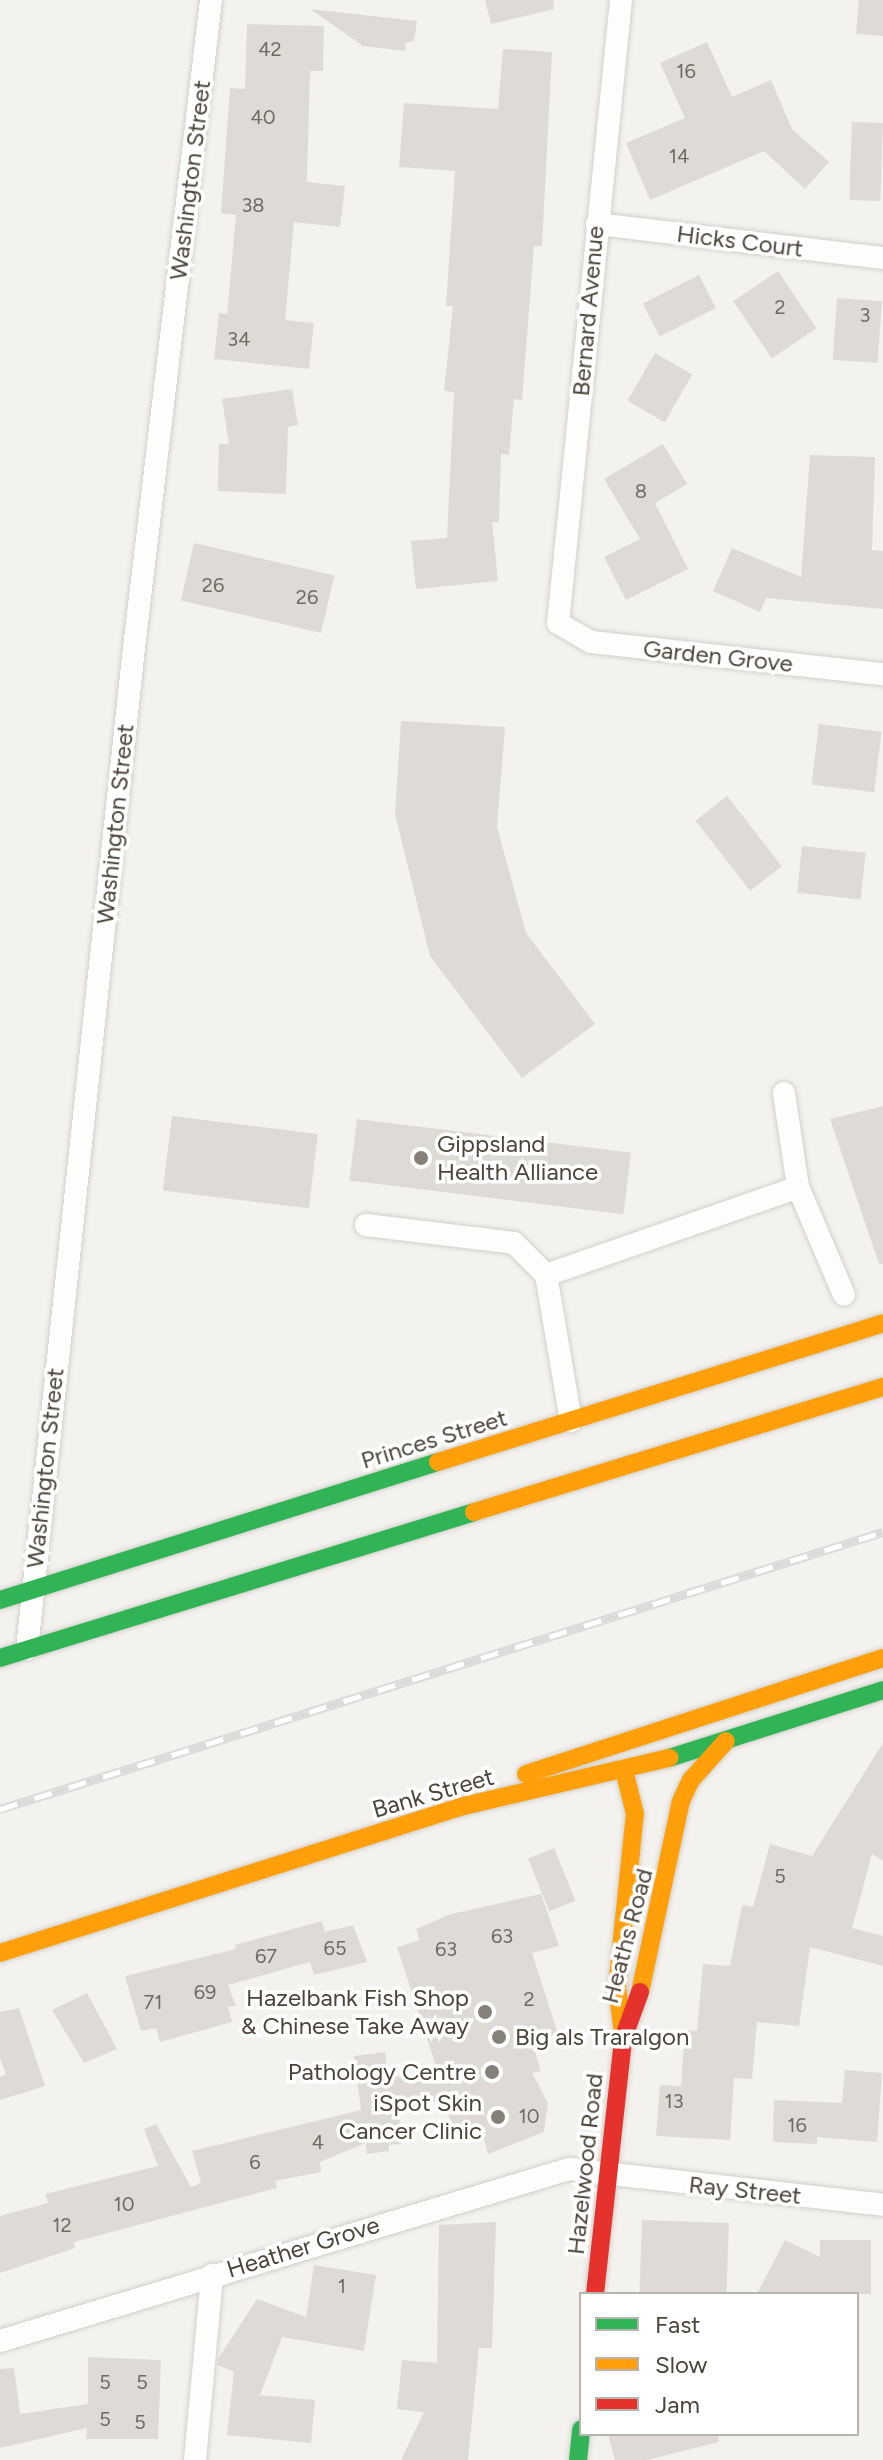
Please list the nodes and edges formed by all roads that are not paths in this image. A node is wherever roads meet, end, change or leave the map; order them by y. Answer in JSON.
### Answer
{"nodes":[{"id":1,"x":211,"y":0,"type":"edge"},
{"id":2,"x":621,"y":0,"type":"edge"},
{"id":3,"x":597,"y":224,"type":"junction"},
{"id":4,"x":883,"y":258,"type":"edge"},
{"id":5,"x":558,"y":623,"type":"joint"},
{"id":6,"x":883,"y":674,"type":"edge"},
{"id":7,"x":784,"y":1093,"type":"dead end"},
{"id":8,"x":798,"y":1187,"type":"junction"},
{"id":9,"x":366,"y":1225,"type":"dead end"},
{"id":10,"x":546,"y":1275,"type":"junction"},
{"id":11,"x":844,"y":1295,"type":"dead end"},
{"id":12,"x":883,"y":1323,"type":"edge"},
{"id":13,"x":883,"y":1387,"type":"edge"},
{"id":14,"x":571,"y":1421,"type":"junction"},
{"id":15,"x":31,"y":1590,"type":"junction"},
{"id":16,"x":0,"y":1600,"type":"edge"},
{"id":17,"x":27,"y":1649,"type":"junction"},
{"id":18,"x":0,"y":1658,"type":"edge"},
{"id":19,"x":883,"y":1658,"type":"edge"},
{"id":20,"x":883,"y":1690,"type":"edge"},
{"id":21,"x":731,"y":1737,"type":"junction"},
{"id":22,"x":635,"y":1739,"type":"junction"},
{"id":23,"x":661,"y":1760,"type":"junction"},
{"id":24,"x":624,"y":1770,"type":"junction"},
{"id":25,"x":681,"y":1801,"type":"junction"},
{"id":26,"x":464,"y":1806,"type":"junction"},
{"id":27,"x":0,"y":1953,"type":"edge"},
{"id":28,"x":623,"y":2039,"type":"junction"},
{"id":29,"x":607,"y":2174,"type":"junction"},
{"id":30,"x":883,"y":2205,"type":"edge"},
{"id":31,"x":212,"y":2275,"type":"junction"},
{"id":32,"x":595,"y":2292,"type":"edge"},
{"id":33,"x":0,"y":2341,"type":"edge"},
{"id":34,"x":580,"y":2436,"type":"edge"},
{"id":35,"x":195,"y":2460,"type":"edge"},
{"id":36,"x":578,"y":2460,"type":"edge"}],
"edges":[{"from":1,"to":15,"type":"street","name":"Washington Street"},
{"from":2,"to":3,"type":"street","name":"Bernard Avenue"},
{"from":3,"to":4,"type":"street","name":"Hicks Court"},
{"from":3,"to":5,"type":"street","name":"Bernard Avenue"},
{"from":5,"to":6,"type":"street","name":"Garden Grove"},
{"from":7,"to":8,"type":"street"},
{"from":8,"to":10,"type":"street"},
{"from":8,"to":11,"type":"street"},
{"from":9,"to":10,"type":"street"},
{"from":10,"to":14,"type":"street"},
{"from":12,"to":14,"type":"main road","name":"Princes Street"},
{"from":13,"to":17,"type":"main road"},
{"from":14,"to":15,"type":"main road","name":"Princes Street"},
{"from":15,"to":16,"type":"main road","name":"Princes Street"},
{"from":15,"to":17,"type":"street","name":"Washington Street"},
{"from":17,"to":18,"type":"main road"},
{"from":19,"to":22,"type":"main road"},
{"from":20,"to":21,"type":"main road","name":"Bank Street"},
{"from":21,"to":23,"type":"main road","name":"Bank Street"},
{"from":21,"to":25,"type":"main road","name":"Heaths Road"},
{"from":22,"to":23,"type":"main road"},
{"from":22,"to":24,"type":"main road"},
{"from":22,"to":26,"type":"main road"},
{"from":23,"to":24,"type":"main road","name":"Bank Street"},
{"from":23,"to":25,"type":"main road"},
{"from":24,"to":26,"type":"main road","name":"Bank Street"},
{"from":24,"to":28,"type":"main road","name":"Heaths Road"},
{"from":25,"to":28,"type":"main road","name":"Heaths Road"},
{"from":26,"to":27,"type":"main road","name":"Bank Street"},
{"from":28,"to":29,"type":"main road","name":"Hazelwood Road"},
{"from":29,"to":30,"type":"street","name":"Ray Street"},
{"from":29,"to":31,"type":"street","name":"Heather Grove"},
{"from":29,"to":32,"type":"main road","name":"Hazelwood Road"},
{"from":31,"to":33,"type":"street","name":"Heather Grove"},
{"from":31,"to":35,"type":"street"},
{"from":34,"to":36,"type":"main road"}]}
